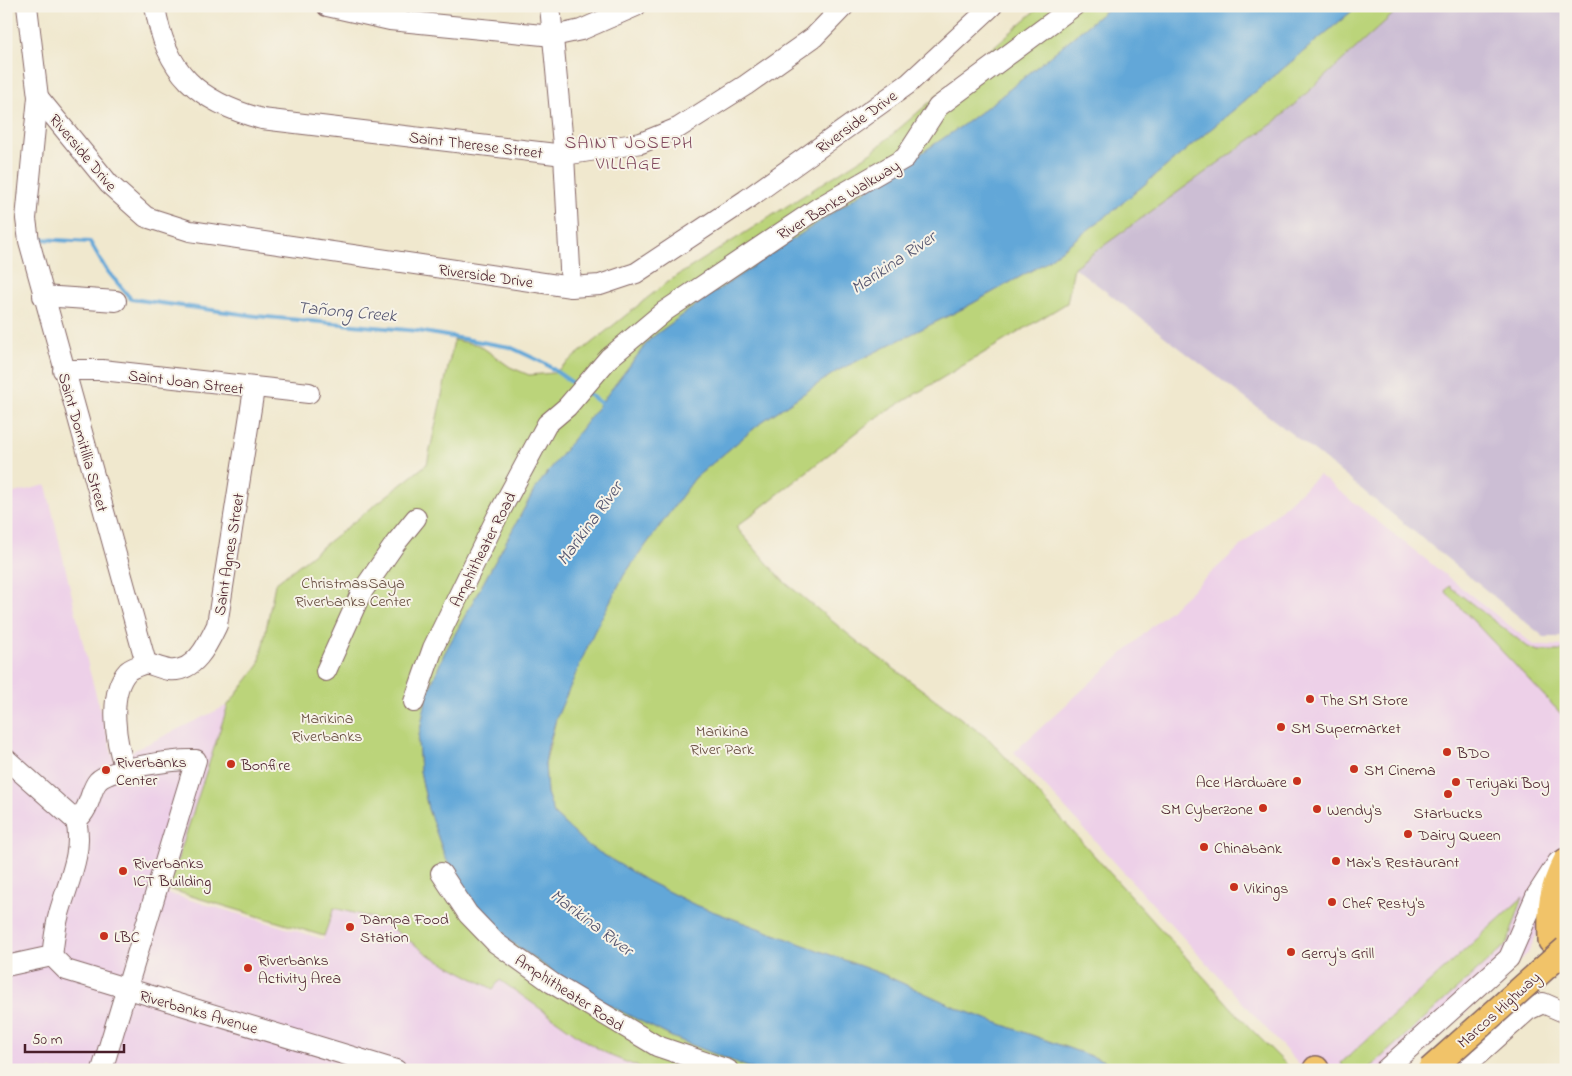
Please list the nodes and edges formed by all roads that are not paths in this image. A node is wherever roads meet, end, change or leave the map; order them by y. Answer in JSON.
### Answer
{"nodes":[{"id":1,"x":27,"y":6,"type":"edge"},
{"id":2,"x":155,"y":6,"type":"edge"},
{"id":3,"x":327,"y":6,"type":"edge"},
{"id":4,"x":550,"y":6,"type":"edge"},
{"id":5,"x":636,"y":6,"type":"edge"},
{"id":6,"x":844,"y":6,"type":"edge"},
{"id":7,"x":992,"y":6,"type":"edge"},
{"id":8,"x":1074,"y":6,"type":"edge"},
{"id":9,"x":553,"y":36,"type":"junction"},
{"id":10,"x":38,"y":97,"type":"junction"},
{"id":11,"x":564,"y":155,"type":"junction"},
{"id":12,"x":571,"y":287,"type":"junction"},
{"id":13,"x":43,"y":296,"type":"junction"},
{"id":14,"x":116,"y":301,"type":"dead end"},
{"id":15,"x":63,"y":370,"type":"junction"},
{"id":16,"x":254,"y":389,"type":"junction"},
{"id":17,"x":309,"y":394,"type":"dead end"},
{"id":18,"x":567,"y":407,"type":"joint"},
{"id":19,"x":416,"y":518,"type":"dead end"},
{"id":20,"x":146,"y":663,"type":"junction"},
{"id":21,"x":326,"y":671,"type":"dead end"},
{"id":22,"x":414,"y":702,"type":"dead end"},
{"id":23,"x":6,"y":759,"type":"edge"},
{"id":24,"x":126,"y":771,"type":"junction"},
{"id":25,"x":76,"y":821,"type":"junction"},
{"id":26,"x":1566,"y":854,"type":"edge"},
{"id":27,"x":1566,"y":861,"type":"edge"},
{"id":28,"x":441,"y":873,"type":"dead end"},
{"id":29,"x":1558,"y":945,"type":"edge"},
{"id":30,"x":52,"y":956,"type":"junction"},
{"id":31,"x":6,"y":966,"type":"edge"},
{"id":32,"x":1566,"y":969,"type":"edge"},
{"id":33,"x":126,"y":989,"type":"junction"},
{"id":34,"x":1566,"y":1013,"type":"edge"},
{"id":35,"x":102,"y":1070,"type":"edge"},
{"id":36,"x":396,"y":1070,"type":"edge"},
{"id":37,"x":728,"y":1070,"type":"edge"},
{"id":38,"x":1385,"y":1070,"type":"edge"},
{"id":39,"x":1430,"y":1070,"type":"edge"},
{"id":40,"x":1453,"y":1070,"type":"edge"},
{"id":41,"x":1461,"y":1070,"type":"edge"}],
"edges":[{"from":1,"to":10,"type":"street","name":"Riverside Drive"},
{"from":2,"to":11,"type":"street","name":"Saint Therese Street"},
{"from":3,"to":9,"type":"street"},
{"from":4,"to":9,"type":"street"},
{"from":5,"to":9,"type":"street"},
{"from":6,"to":11,"type":"street","name":"Saint Therese Street"},
{"from":7,"to":12,"type":"street","name":"Riverside Drive"},
{"from":8,"to":18,"type":"street","name":"River Banks Walkway"},
{"from":9,"to":11,"type":"street"},
{"from":10,"to":12,"type":"street","name":"Riverside Drive"},
{"from":10,"to":13,"type":"street","name":"Saint Domitillia Street"},
{"from":11,"to":12,"type":"street"},
{"from":13,"to":14,"type":"street"},
{"from":13,"to":15,"type":"street","name":"Saint Domitillia Street"},
{"from":15,"to":16,"type":"street","name":"Saint Joan Street"},
{"from":15,"to":20,"type":"street","name":"Saint Domitillia Street"},
{"from":16,"to":17,"type":"street","name":"Saint Joan Street"},
{"from":16,"to":20,"type":"street","name":"Saint Agnes Street"},
{"from":18,"to":22,"type":"street","name":"Amphitheater Road"},
{"from":19,"to":21,"type":"street"},
{"from":20,"to":24,"type":"street"},
{"from":23,"to":25,"type":"street"},
{"from":24,"to":25,"type":"street"},
{"from":24,"to":33,"type":"street"},
{"from":25,"to":30,"type":"street"},
{"from":26,"to":38,"type":"street"},
{"from":27,"to":29,"type":"main road"},
{"from":28,"to":37,"type":"street","name":"Amphitheater Road"},
{"from":29,"to":39,"type":"main road","name":"Marcos Highway","bridge":true},
{"from":30,"to":31,"type":"street"},
{"from":30,"to":33,"type":"street","name":"Riverbanks Avenue"},
{"from":32,"to":40,"type":"main road","name":"Marcos Highway"},
{"from":33,"to":35,"type":"street"},
{"from":33,"to":36,"type":"street","name":"Riverbanks Avenue"},
{"from":34,"to":41,"type":"street"}]}
